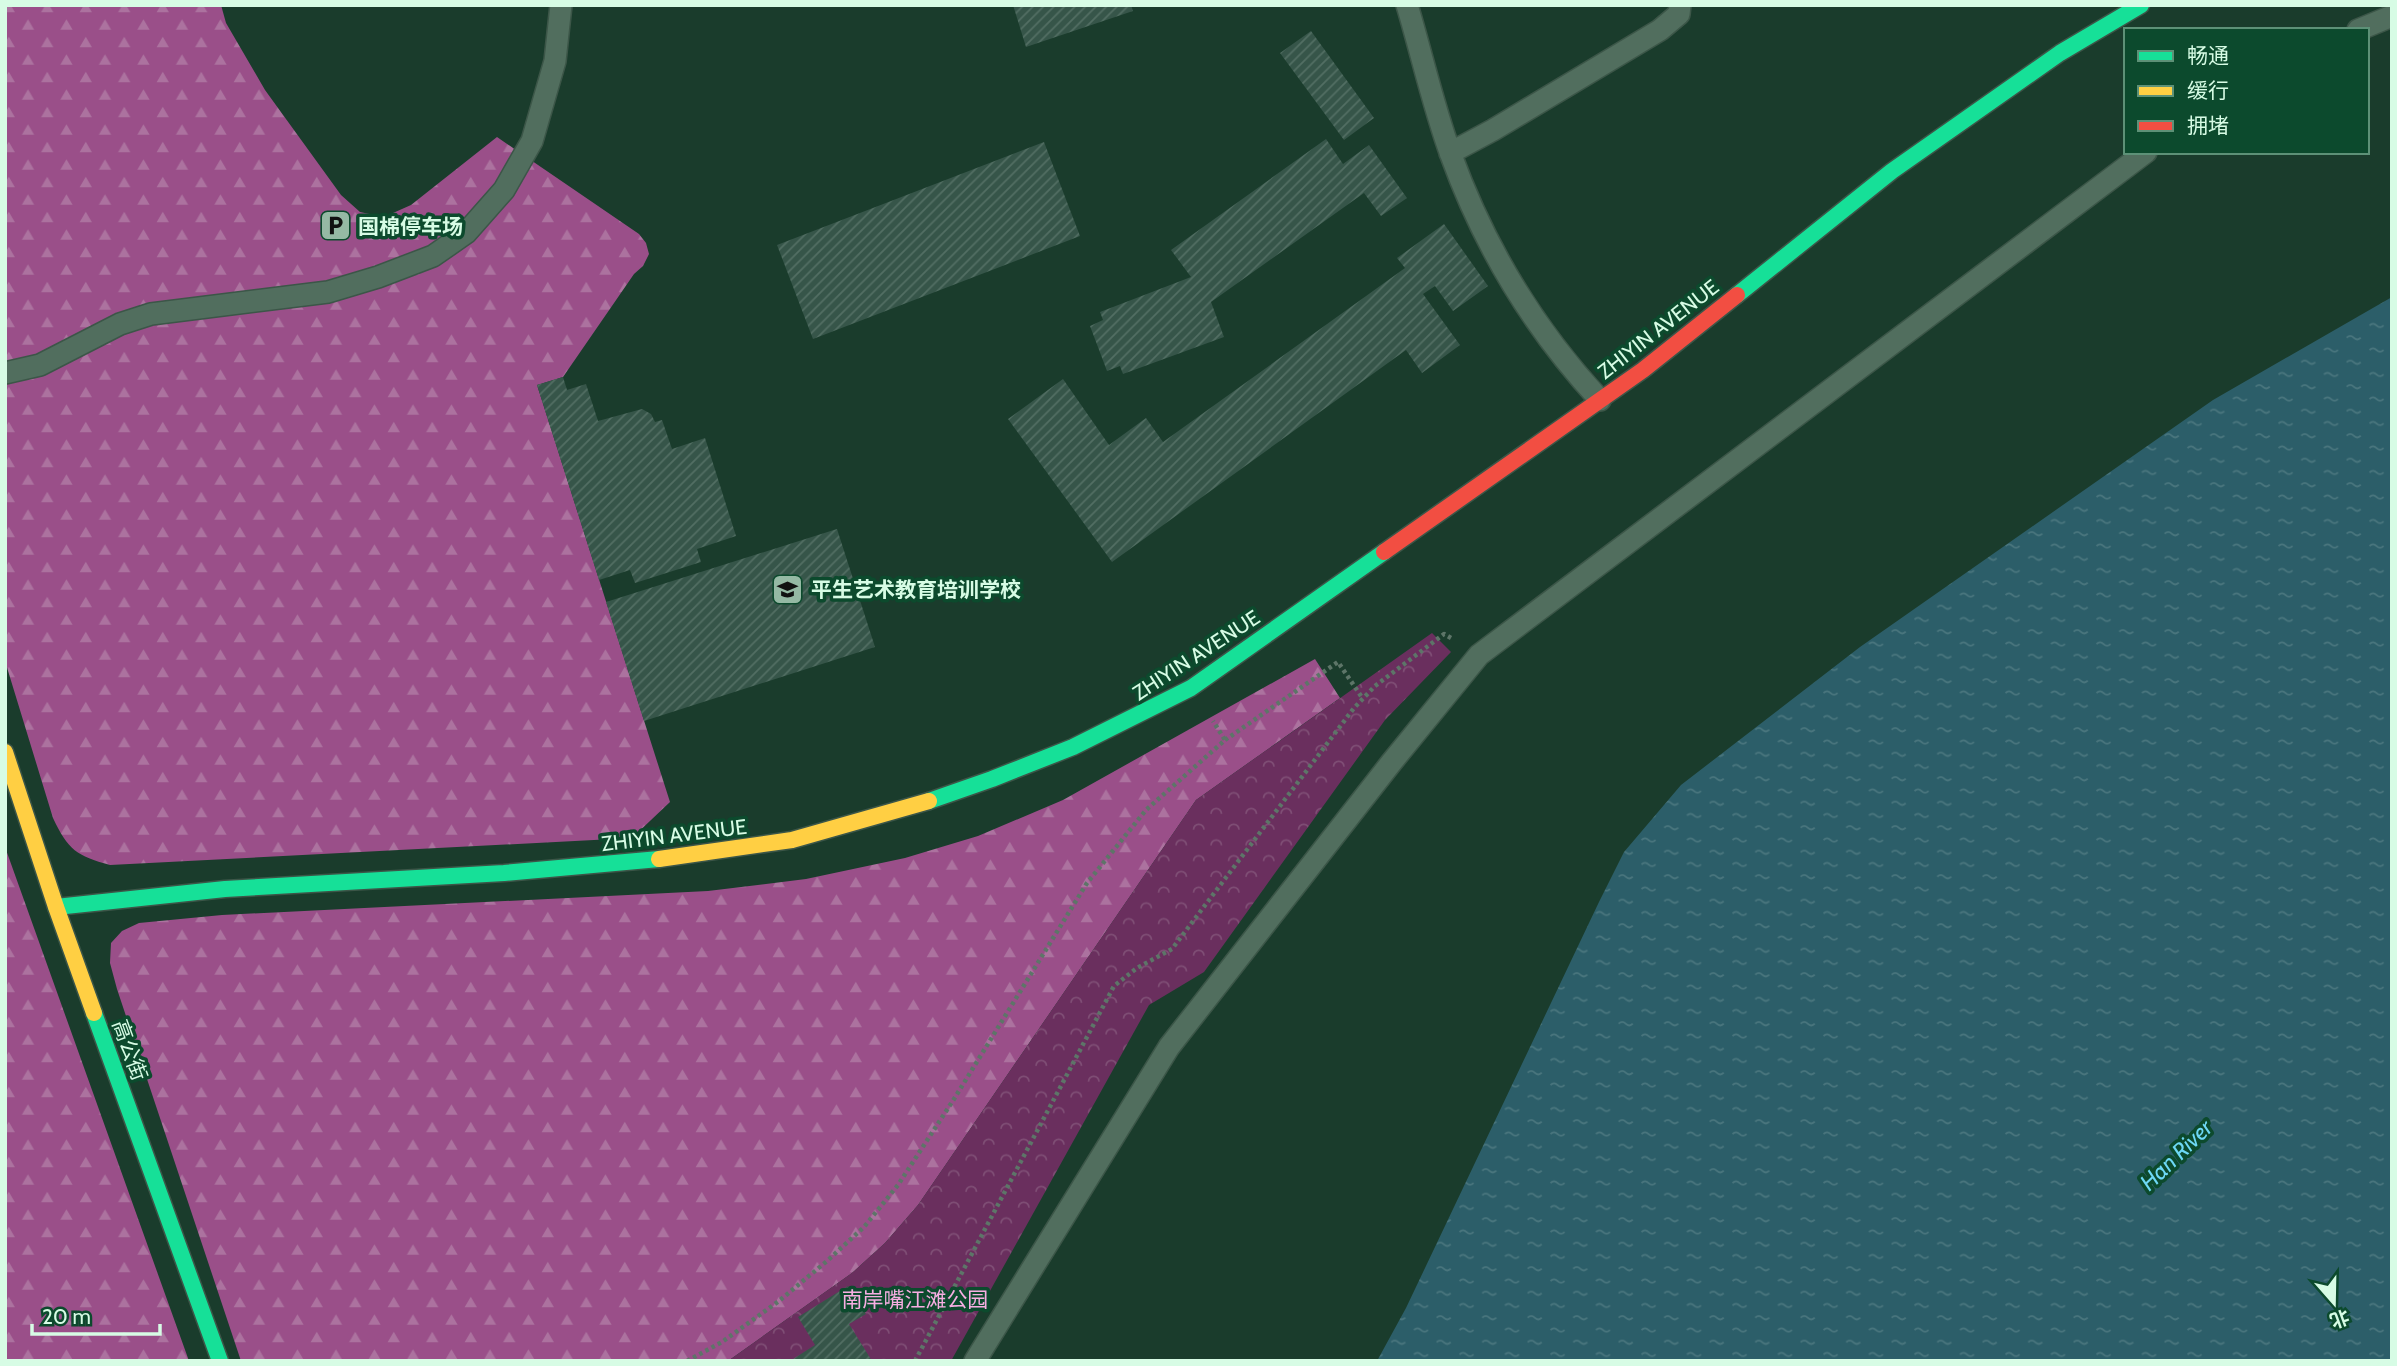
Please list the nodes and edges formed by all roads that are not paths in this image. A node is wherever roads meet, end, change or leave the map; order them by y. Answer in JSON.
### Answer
{"nodes":[{"id":1,"x":561,"y":5,"type":"edge"},
{"id":2,"x":1408,"y":5,"type":"edge"},
{"id":3,"x":1680,"y":5,"type":"edge"},
{"id":4,"x":2141,"y":5,"type":"edge"},
{"id":5,"x":2392,"y":16,"type":"edge"},
{"id":6,"x":2363,"y":28,"type":"edge"},
{"id":7,"x":1450,"y":153,"type":"junction"},
{"id":8,"x":2143,"y":154,"type":"edge"},
{"id":9,"x":5,"y":373,"type":"edge"},
{"id":10,"x":1600,"y":400,"type":"junction"},
{"id":11,"x":5,"y":752,"type":"edge"},
{"id":12,"x":56,"y":907,"type":"junction"},
{"id":13,"x":220,"y":1361,"type":"edge"},
{"id":14,"x":975,"y":1361,"type":"edge"}],
"edges":[{"from":1,"to":9,"type":"lane"},
{"from":2,"to":7,"type":"lane"},
{"from":3,"to":7,"type":"lane"},
{"from":4,"to":10,"type":"main road","name":"ZHIYIN AVENUE"},
{"from":5,"to":6,"type":"lane"},
{"from":7,"to":10,"type":"lane"},
{"from":8,"to":14,"type":"lane"},
{"from":10,"to":12,"type":"main road","name":"ZHIYIN AVENUE"},
{"from":11,"to":12,"type":"main road","name":"高公街"},
{"from":12,"to":13,"type":"main road","name":"高公街"}]}
